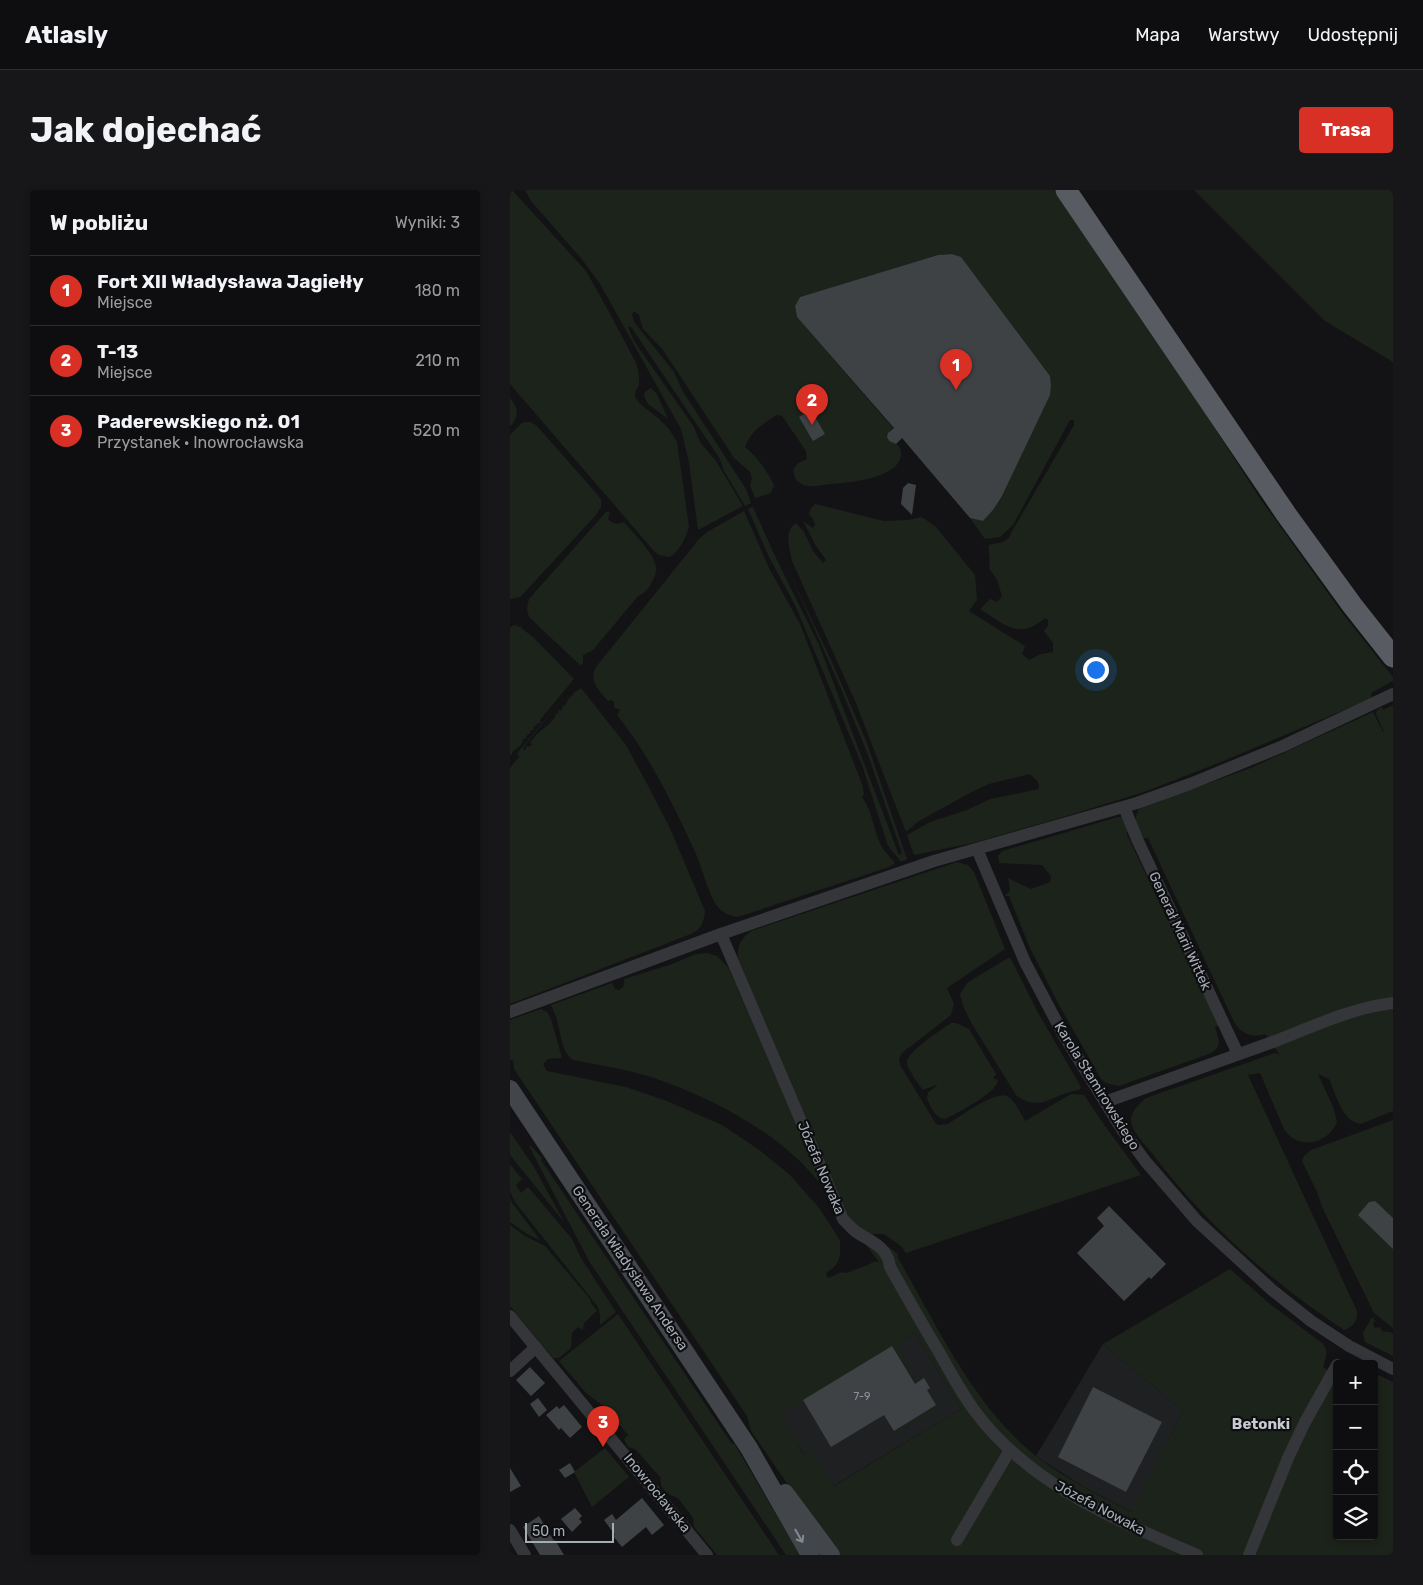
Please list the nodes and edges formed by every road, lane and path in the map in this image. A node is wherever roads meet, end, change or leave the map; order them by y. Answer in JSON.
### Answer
{"nodes":[{"id":1,"x":1066,"y":190,"type":"edge"},
{"id":2,"x":1393,"y":657,"type":"edge"},
{"id":3,"x":1393,"y":694,"type":"edge"},
{"id":4,"x":1124,"y":807,"type":"junction"},
{"id":5,"x":977,"y":849,"type":"junction"},
{"id":6,"x":721,"y":934,"type":"junction"},
{"id":7,"x":1393,"y":1003,"type":"edge"},
{"id":8,"x":510,"y":1012,"type":"edge"},
{"id":9,"x":1238,"y":1054,"type":"junction"},
{"id":10,"x":510,"y":1089,"type":"edge"},
{"id":11,"x":1104,"y":1102,"type":"junction"},
{"id":12,"x":510,"y":1316,"type":"edge"},
{"id":13,"x":1349,"y":1346,"type":"junction"},
{"id":14,"x":536,"y":1347,"type":"junction"},
{"id":15,"x":1340,"y":1360,"type":"edge"},
{"id":16,"x":1393,"y":1369,"type":"edge"},
{"id":17,"x":510,"y":1371,"type":"edge"},
{"id":18,"x":1333,"y":1372,"type":"edge"},
{"id":19,"x":749,"y":1448,"type":"junction"},
{"id":20,"x":1010,"y":1450,"type":"junction"},
{"id":21,"x":510,"y":1530,"type":"edge"},
{"id":22,"x":957,"y":1540,"type":"dead end"},
{"id":23,"x":525,"y":1555,"type":"edge"},
{"id":24,"x":707,"y":1555,"type":"edge"},
{"id":25,"x":810,"y":1555,"type":"edge"},
{"id":26,"x":831,"y":1555,"type":"edge"},
{"id":27,"x":1197,"y":1555,"type":"edge"},
{"id":28,"x":1249,"y":1555,"type":"edge"}],
"edges":[{"from":1,"to":2,"type":"highway"},
{"from":3,"to":4,"type":"street"},
{"from":4,"to":5,"type":"street"},
{"from":4,"to":9,"type":"street","name":"Generał Marii Wittek"},
{"from":5,"to":6,"type":"street"},
{"from":5,"to":11,"type":"street","name":"Karola Stamirowskiego"},
{"from":6,"to":8,"type":"street"},
{"from":6,"to":20,"type":"street","name":"Józefa Nowaka"},
{"from":7,"to":9,"type":"street"},
{"from":9,"to":11,"type":"street"},
{"from":10,"to":19,"type":"main road","name":"Generała Władysława Andersa"},
{"from":11,"to":13,"type":"street","name":"Karola Stamirowskiego"},
{"from":12,"to":14,"type":"street","name":"Inowrocławska"},
{"from":13,"to":15,"type":"street"},
{"from":13,"to":16,"type":"street","name":"Karola Stamirowskiego"},
{"from":14,"to":17,"type":"street"},
{"from":14,"to":24,"type":"street","name":"Inowrocławska"},
{"from":18,"to":28,"type":"street"},
{"from":19,"to":25,"type":"main road","name":"Generała Władysława Andersa","one_way":true},
{"from":19,"to":26,"type":"main road","name":"Generała Władysława Andersa"},
{"from":20,"to":22,"type":"street"},
{"from":20,"to":27,"type":"street","name":"Józefa Nowaka"},
{"from":21,"to":23,"type":"street"}]}
